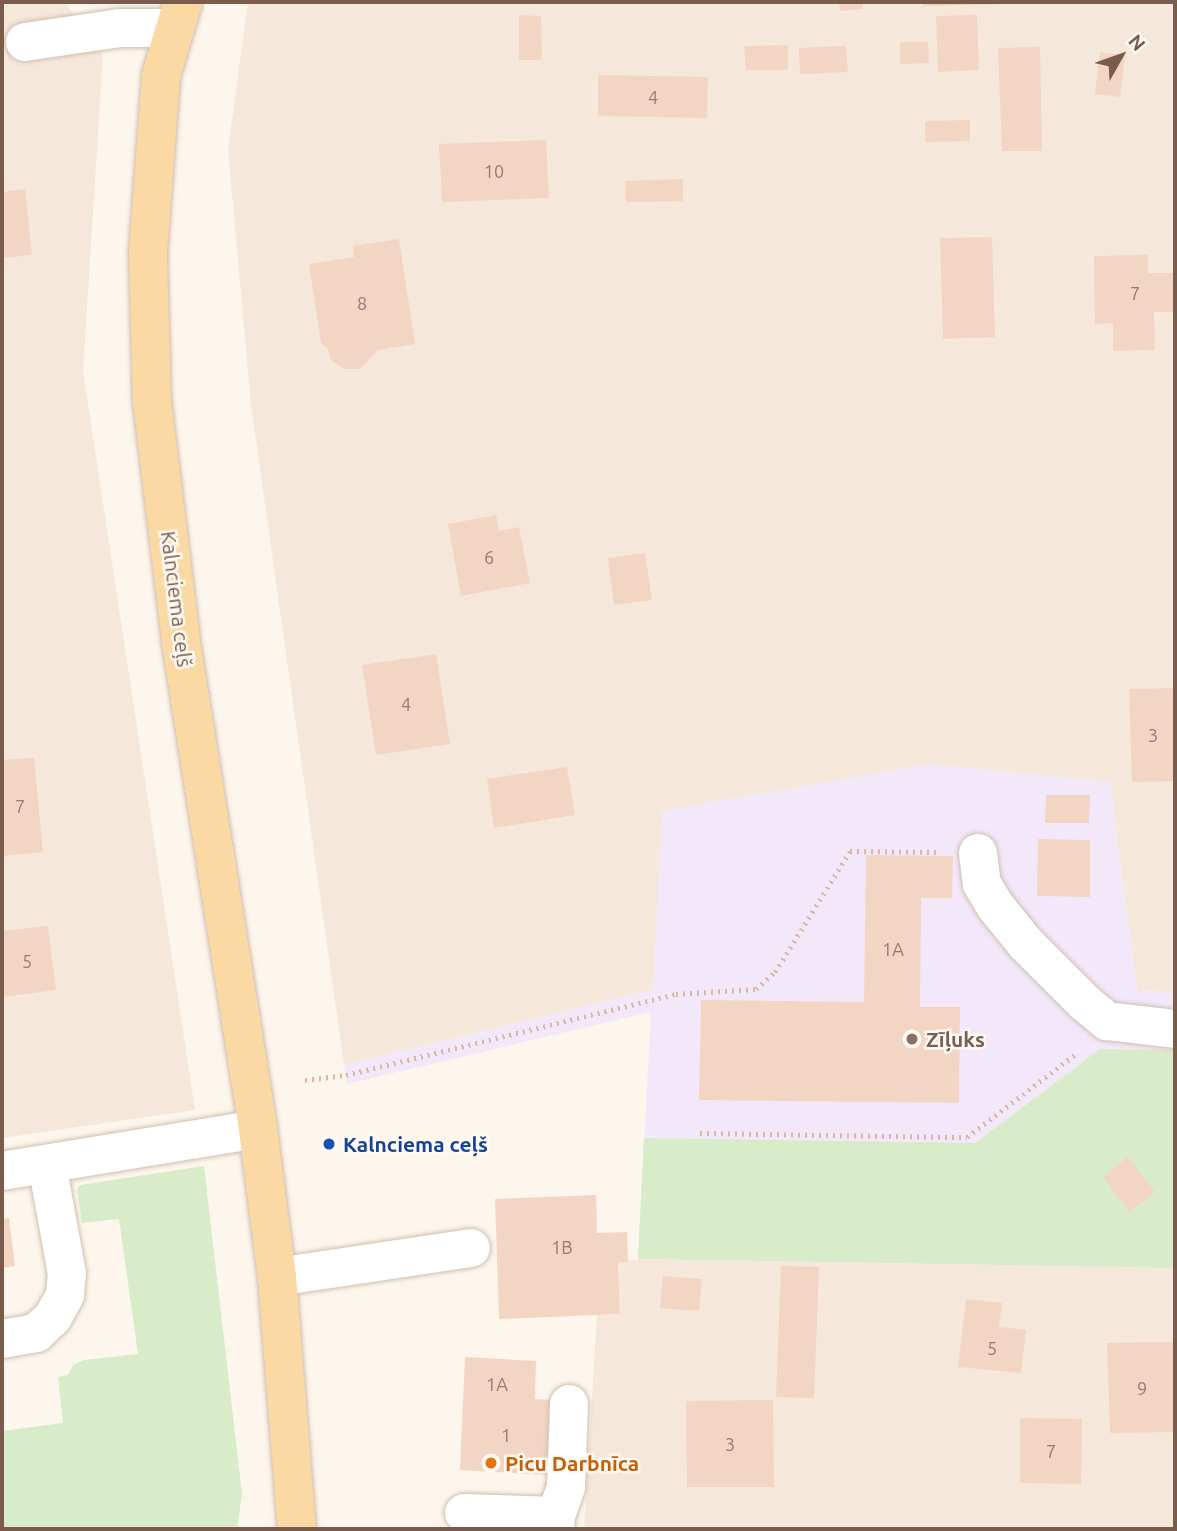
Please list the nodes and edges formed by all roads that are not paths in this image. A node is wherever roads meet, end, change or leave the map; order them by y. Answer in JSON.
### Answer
{"nodes":[{"id":1,"x":179,"y":15,"type":"edge"},
{"id":2,"x":25,"y":42,"type":"dead end"},
{"id":3,"x":978,"y":853,"type":"road end"},
{"id":4,"x":1175,"y":1028,"type":"edge"},
{"id":5,"x":258,"y":1129,"type":"junction"},
{"id":6,"x":47,"y":1164,"type":"junction"},
{"id":7,"x":2,"y":1171,"type":"edge"},
{"id":8,"x":471,"y":1248,"type":"dead end"},
{"id":9,"x":277,"y":1278,"type":"junction"},
{"id":10,"x":2,"y":1339,"type":"edge"},
{"id":11,"x":569,"y":1404,"type":"dead end"},
{"id":12,"x":464,"y":1513,"type":"dead end"},
{"id":13,"x":556,"y":1522,"type":"edge"},
{"id":14,"x":297,"y":1529,"type":"edge"}],
"edges":[{"from":1,"to":2,"type":"lane"},
{"from":1,"to":5,"type":"main road","name":"Kalnciema ceļš"},
{"from":3,"to":4,"type":"lane"},
{"from":5,"to":6,"type":"lane"},
{"from":5,"to":9,"type":"main road","name":"Kalnciema ceļš"},
{"from":6,"to":7,"type":"lane"},
{"from":6,"to":10,"type":"lane"},
{"from":8,"to":9,"type":"lane"},
{"from":9,"to":14,"type":"main road","name":"Kalnciema ceļš"},
{"from":11,"to":13,"type":"lane"},
{"from":12,"to":13,"type":"lane"}]}
